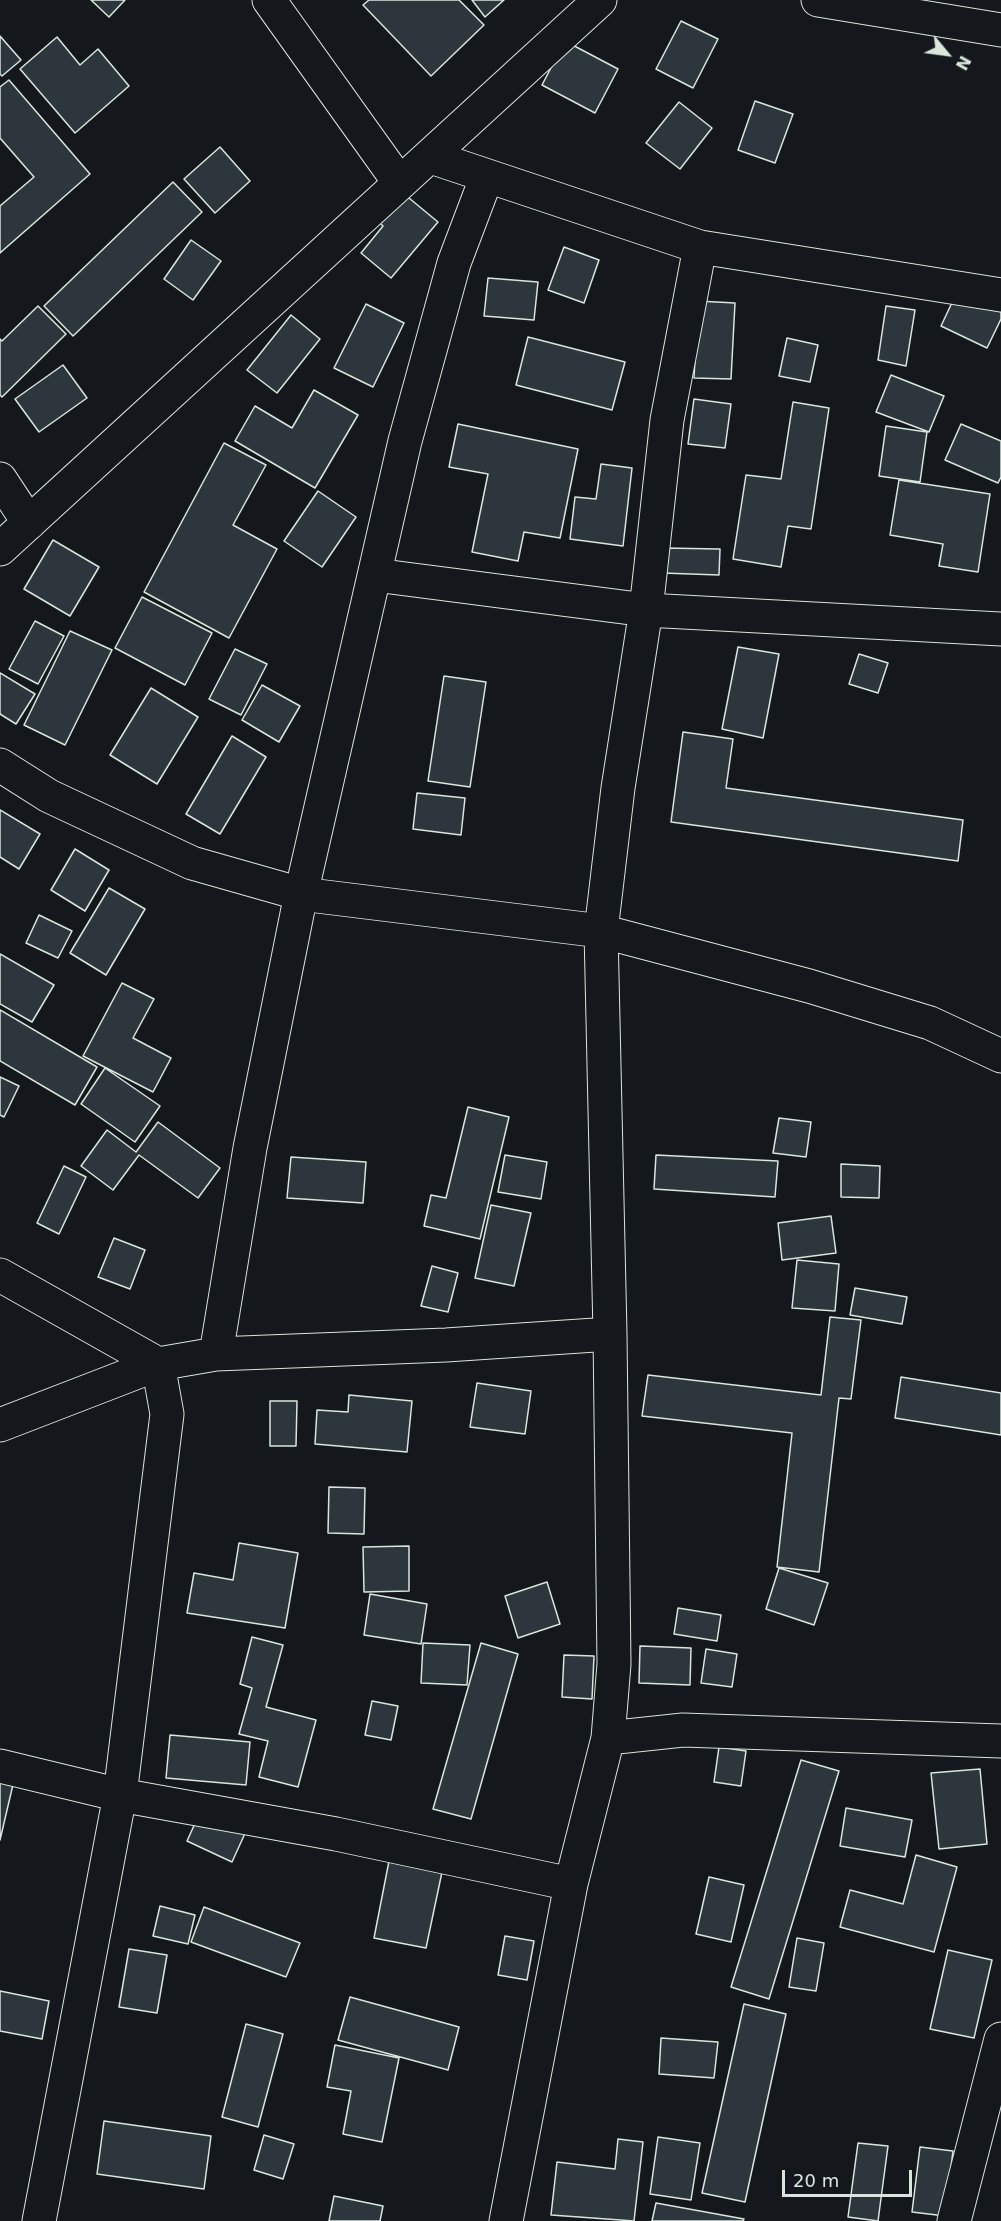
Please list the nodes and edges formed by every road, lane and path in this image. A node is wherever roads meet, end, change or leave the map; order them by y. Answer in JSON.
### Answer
{"nodes":[{"id":1,"x":269,"y":0,"type":"edge"},
{"id":2,"x":600,"y":0,"type":"edge"},
{"id":3,"x":818,"y":0,"type":"edge"},
{"id":4,"x":1001,"y":30,"type":"edge"},
{"id":5,"x":431,"y":157,"type":"junction"},
{"id":6,"x":487,"y":176,"type":"junction"},
{"id":7,"x":399,"y":182,"type":"junction"},
{"id":8,"x":700,"y":247,"type":"junction"},
{"id":9,"x":1001,"y":295,"type":"edge"},
{"id":10,"x":0,"y":479,"type":"edge"},
{"id":11,"x":29,"y":523,"type":"junction"},
{"id":12,"x":0,"y":549,"type":"edge"},
{"id":13,"x":375,"y":575,"type":"junction"},
{"id":14,"x":646,"y":610,"type":"junction"},
{"id":15,"x":1001,"y":629,"type":"edge"},
{"id":16,"x":0,"y":765,"type":"edge"},
{"id":17,"x":301,"y":894,"type":"junction"},
{"id":18,"x":602,"y":932,"type":"junction"},
{"id":19,"x":1001,"y":1056,"type":"edge"},
{"id":20,"x":0,"y":1275,"type":"edge"},
{"id":21,"x":610,"y":1334,"type":"junction"},
{"id":22,"x":216,"y":1354,"type":"junction"},
{"id":23,"x":158,"y":1364,"type":"junction"},
{"id":24,"x":0,"y":1425,"type":"edge"},
{"id":25,"x":608,"y":1738,"type":"junction"},
{"id":26,"x":1001,"y":1741,"type":"edge"},
{"id":27,"x":0,"y":1766,"type":"edge"},
{"id":28,"x":120,"y":1796,"type":"junction"},
{"id":29,"x":571,"y":1884,"type":"junction"},
{"id":30,"x":1001,"y":2039,"type":"edge"},
{"id":31,"x":39,"y":2221,"type":"edge"},
{"id":32,"x":506,"y":2221,"type":"edge"},
{"id":33,"x":954,"y":2221,"type":"edge"}],
"edges":[{"from":1,"to":7,"type":"street"},
{"from":2,"to":5,"type":"street"},
{"from":3,"to":4,"type":"street"},
{"from":5,"to":6,"type":"street"},
{"from":5,"to":7,"type":"street"},
{"from":6,"to":8,"type":"street"},
{"from":6,"to":13,"type":"street"},
{"from":7,"to":11,"type":"street"},
{"from":8,"to":9,"type":"street"},
{"from":8,"to":14,"type":"street"},
{"from":10,"to":11,"type":"street"},
{"from":11,"to":12,"type":"street"},
{"from":13,"to":14,"type":"street"},
{"from":13,"to":17,"type":"street"},
{"from":14,"to":15,"type":"street"},
{"from":14,"to":18,"type":"street"},
{"from":16,"to":17,"type":"street"},
{"from":17,"to":18,"type":"street"},
{"from":17,"to":22,"type":"street"},
{"from":18,"to":19,"type":"street"},
{"from":18,"to":21,"type":"street"},
{"from":20,"to":23,"type":"street"},
{"from":21,"to":22,"type":"street"},
{"from":21,"to":25,"type":"street"},
{"from":22,"to":23,"type":"street"},
{"from":23,"to":24,"type":"street"},
{"from":23,"to":28,"type":"street"},
{"from":25,"to":26,"type":"street"},
{"from":25,"to":29,"type":"street"},
{"from":27,"to":28,"type":"street"},
{"from":28,"to":29,"type":"street"},
{"from":28,"to":31,"type":"street"},
{"from":29,"to":32,"type":"street"},
{"from":30,"to":33,"type":"street"}]}
